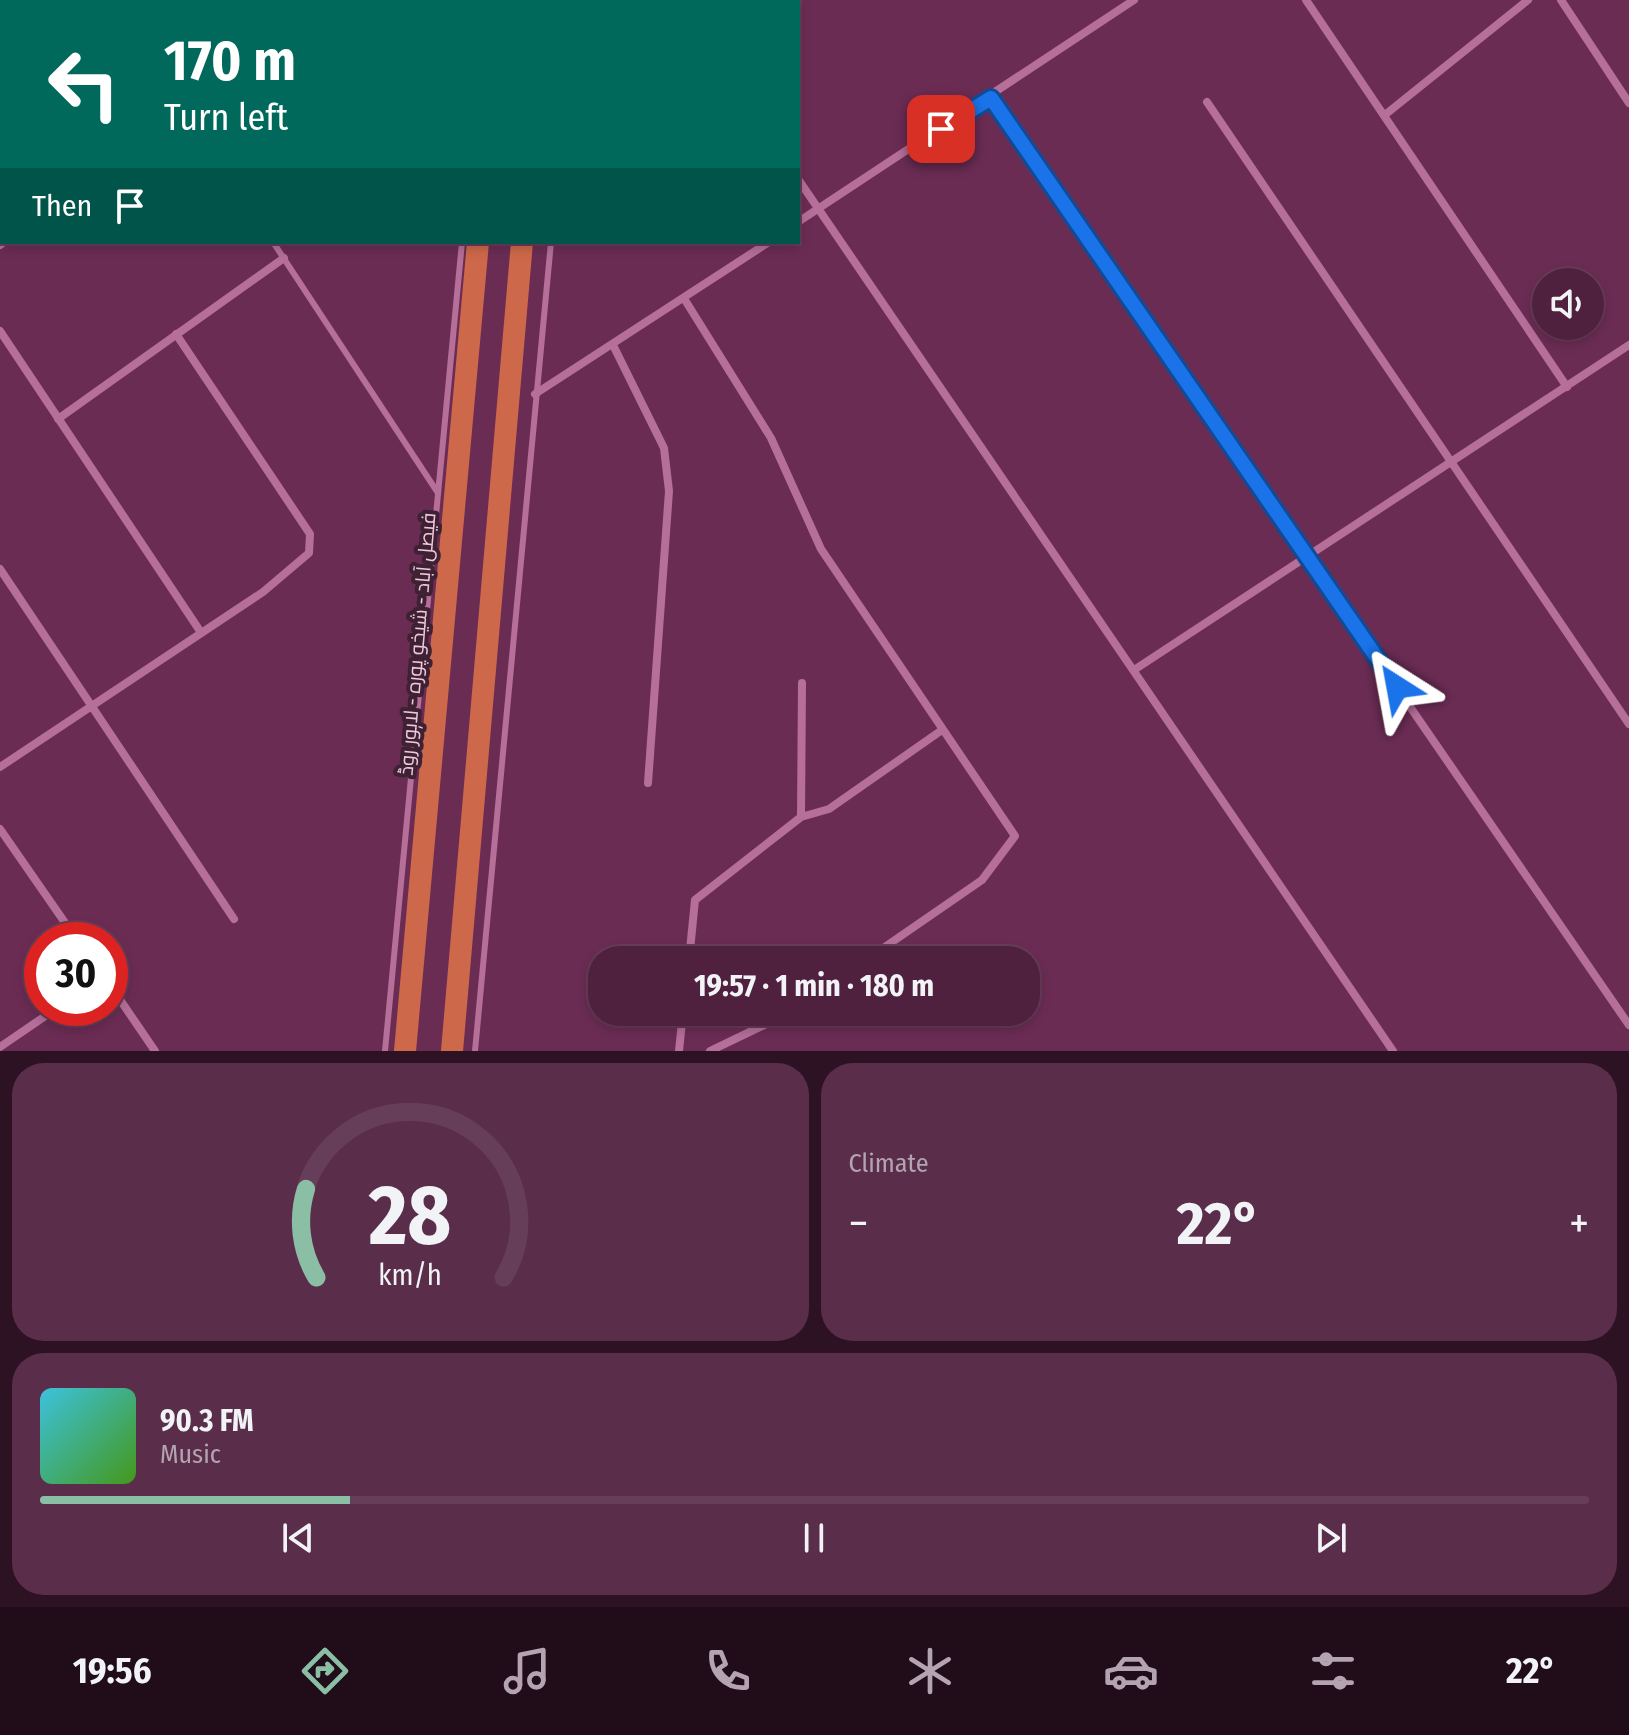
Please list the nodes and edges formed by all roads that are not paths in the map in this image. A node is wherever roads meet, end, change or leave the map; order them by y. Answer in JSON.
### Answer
{"nodes":[{"id":1,"x":1134,"y":0,"type":"edge"},
{"id":2,"x":1306,"y":0,"type":"edge"},
{"id":3,"x":1528,"y":0,"type":"edge"},
{"id":4,"x":1561,"y":0,"type":"edge"},
{"id":5,"x":991,"y":98,"type":"junction"},
{"id":6,"x":1207,"y":102,"type":"dead end"},
{"id":7,"x":1629,"y":103,"type":"edge"},
{"id":8,"x":1386,"y":114,"type":"junction"},
{"id":9,"x":800,"y":182,"type":"edge"},
{"id":10,"x":818,"y":209,"type":"junction"},
{"id":11,"x":800,"y":221,"type":"edge"},
{"id":12,"x":274,"y":244,"type":"edge"},
{"id":13,"x":462,"y":244,"type":"edge"},
{"id":14,"x":478,"y":244,"type":"edge"},
{"id":15,"x":522,"y":244,"type":"edge"},
{"id":16,"x":551,"y":244,"type":"edge"},
{"id":17,"x":766,"y":244,"type":"edge"},
{"id":18,"x":284,"y":258,"type":"junction"},
{"id":19,"x":685,"y":300,"type":"junction"},
{"id":20,"x":0,"y":331,"type":"edge"},
{"id":21,"x":176,"y":334,"type":"junction"},
{"id":22,"x":613,"y":345,"type":"junction"},
{"id":23,"x":1629,"y":345,"type":"edge"},
{"id":24,"x":1567,"y":387,"type":"junction"},
{"id":25,"x":535,"y":394,"type":"junction"},
{"id":26,"x":58,"y":419,"type":"junction"},
{"id":27,"x":1452,"y":462,"type":"junction"},
{"id":28,"x":439,"y":495,"type":"junction"},
{"id":29,"x":1307,"y":555,"type":"junction"},
{"id":30,"x":0,"y":569,"type":"edge"},
{"id":31,"x":200,"y":631,"type":"junction"},
{"id":32,"x":1134,"y":670,"type":"junction"},
{"id":33,"x":802,"y":683,"type":"dead end"},
{"id":34,"x":92,"y":705,"type":"junction"},
{"id":35,"x":1629,"y":724,"type":"edge"},
{"id":36,"x":942,"y":730,"type":"junction"},
{"id":37,"x":0,"y":767,"type":"edge"},
{"id":38,"x":648,"y":783,"type":"dead end"},
{"id":39,"x":801,"y":817,"type":"junction"},
{"id":40,"x":0,"y":829,"type":"edge"},
{"id":41,"x":234,"y":919,"type":"dead end"},
{"id":42,"x":65,"y":922,"type":"edge"},
{"id":43,"x":690,"y":946,"type":"edge"},
{"id":44,"x":886,"y":946,"type":"edge"},
{"id":45,"x":128,"y":1011,"type":"edge"},
{"id":46,"x":1629,"y":1025,"type":"edge"},
{"id":47,"x":31,"y":1026,"type":"edge"},
{"id":48,"x":682,"y":1026,"type":"edge"},
{"id":49,"x":762,"y":1026,"type":"edge"},
{"id":50,"x":0,"y":1047,"type":"edge"},
{"id":51,"x":155,"y":1051,"type":"edge"},
{"id":52,"x":385,"y":1051,"type":"edge"},
{"id":53,"x":405,"y":1051,"type":"edge"},
{"id":54,"x":452,"y":1051,"type":"edge"},
{"id":55,"x":475,"y":1051,"type":"edge"},
{"id":56,"x":679,"y":1051,"type":"edge"},
{"id":57,"x":710,"y":1051,"type":"edge"},
{"id":58,"x":1393,"y":1051,"type":"edge"}],
"edges":[{"from":1,"to":5,"type":"street"},
{"from":2,"to":8,"type":"street"},
{"from":3,"to":8,"type":"street"},
{"from":4,"to":7,"type":"street"},
{"from":5,"to":10,"type":"street"},
{"from":5,"to":29,"type":"street"},
{"from":6,"to":27,"type":"street"},
{"from":8,"to":24,"type":"street"},
{"from":9,"to":10,"type":"street"},
{"from":10,"to":11,"type":"street"},
{"from":10,"to":32,"type":"street"},
{"from":12,"to":18,"type":"lane"},
{"from":13,"to":28,"type":"lane"},
{"from":14,"to":53,"type":"highway","name":"فیصل آباد - شیخو پورہ - لاہور روڈ"},
{"from":15,"to":54,"type":"highway"},
{"from":16,"to":25,"type":"lane"},
{"from":17,"to":19,"type":"street"},
{"from":18,"to":21,"type":"street"},
{"from":18,"to":28,"type":"lane"},
{"from":19,"to":22,"type":"street"},
{"from":19,"to":36,"type":"street"},
{"from":20,"to":26,"type":"street"},
{"from":21,"to":26,"type":"street"},
{"from":21,"to":31,"type":"street"},
{"from":22,"to":25,"type":"street"},
{"from":22,"to":38,"type":"street"},
{"from":23,"to":24,"type":"street"},
{"from":24,"to":27,"type":"street"},
{"from":25,"to":55,"type":"lane"},
{"from":26,"to":31,"type":"street"},
{"from":27,"to":29,"type":"street"},
{"from":27,"to":35,"type":"street"},
{"from":28,"to":52,"type":"lane"},
{"from":29,"to":32,"type":"street"},
{"from":29,"to":46,"type":"street"},
{"from":30,"to":34,"type":"street"},
{"from":31,"to":34,"type":"street"},
{"from":32,"to":58,"type":"street"},
{"from":33,"to":39,"type":"street"},
{"from":34,"to":37,"type":"street"},
{"from":34,"to":41,"type":"street"},
{"from":36,"to":39,"type":"street"},
{"from":36,"to":44,"type":"street"},
{"from":39,"to":43,"type":"street"},
{"from":40,"to":42,"type":"street"},
{"from":45,"to":51,"type":"street"},
{"from":47,"to":50,"type":"street"},
{"from":48,"to":56,"type":"street"},
{"from":49,"to":57,"type":"street"}]}
